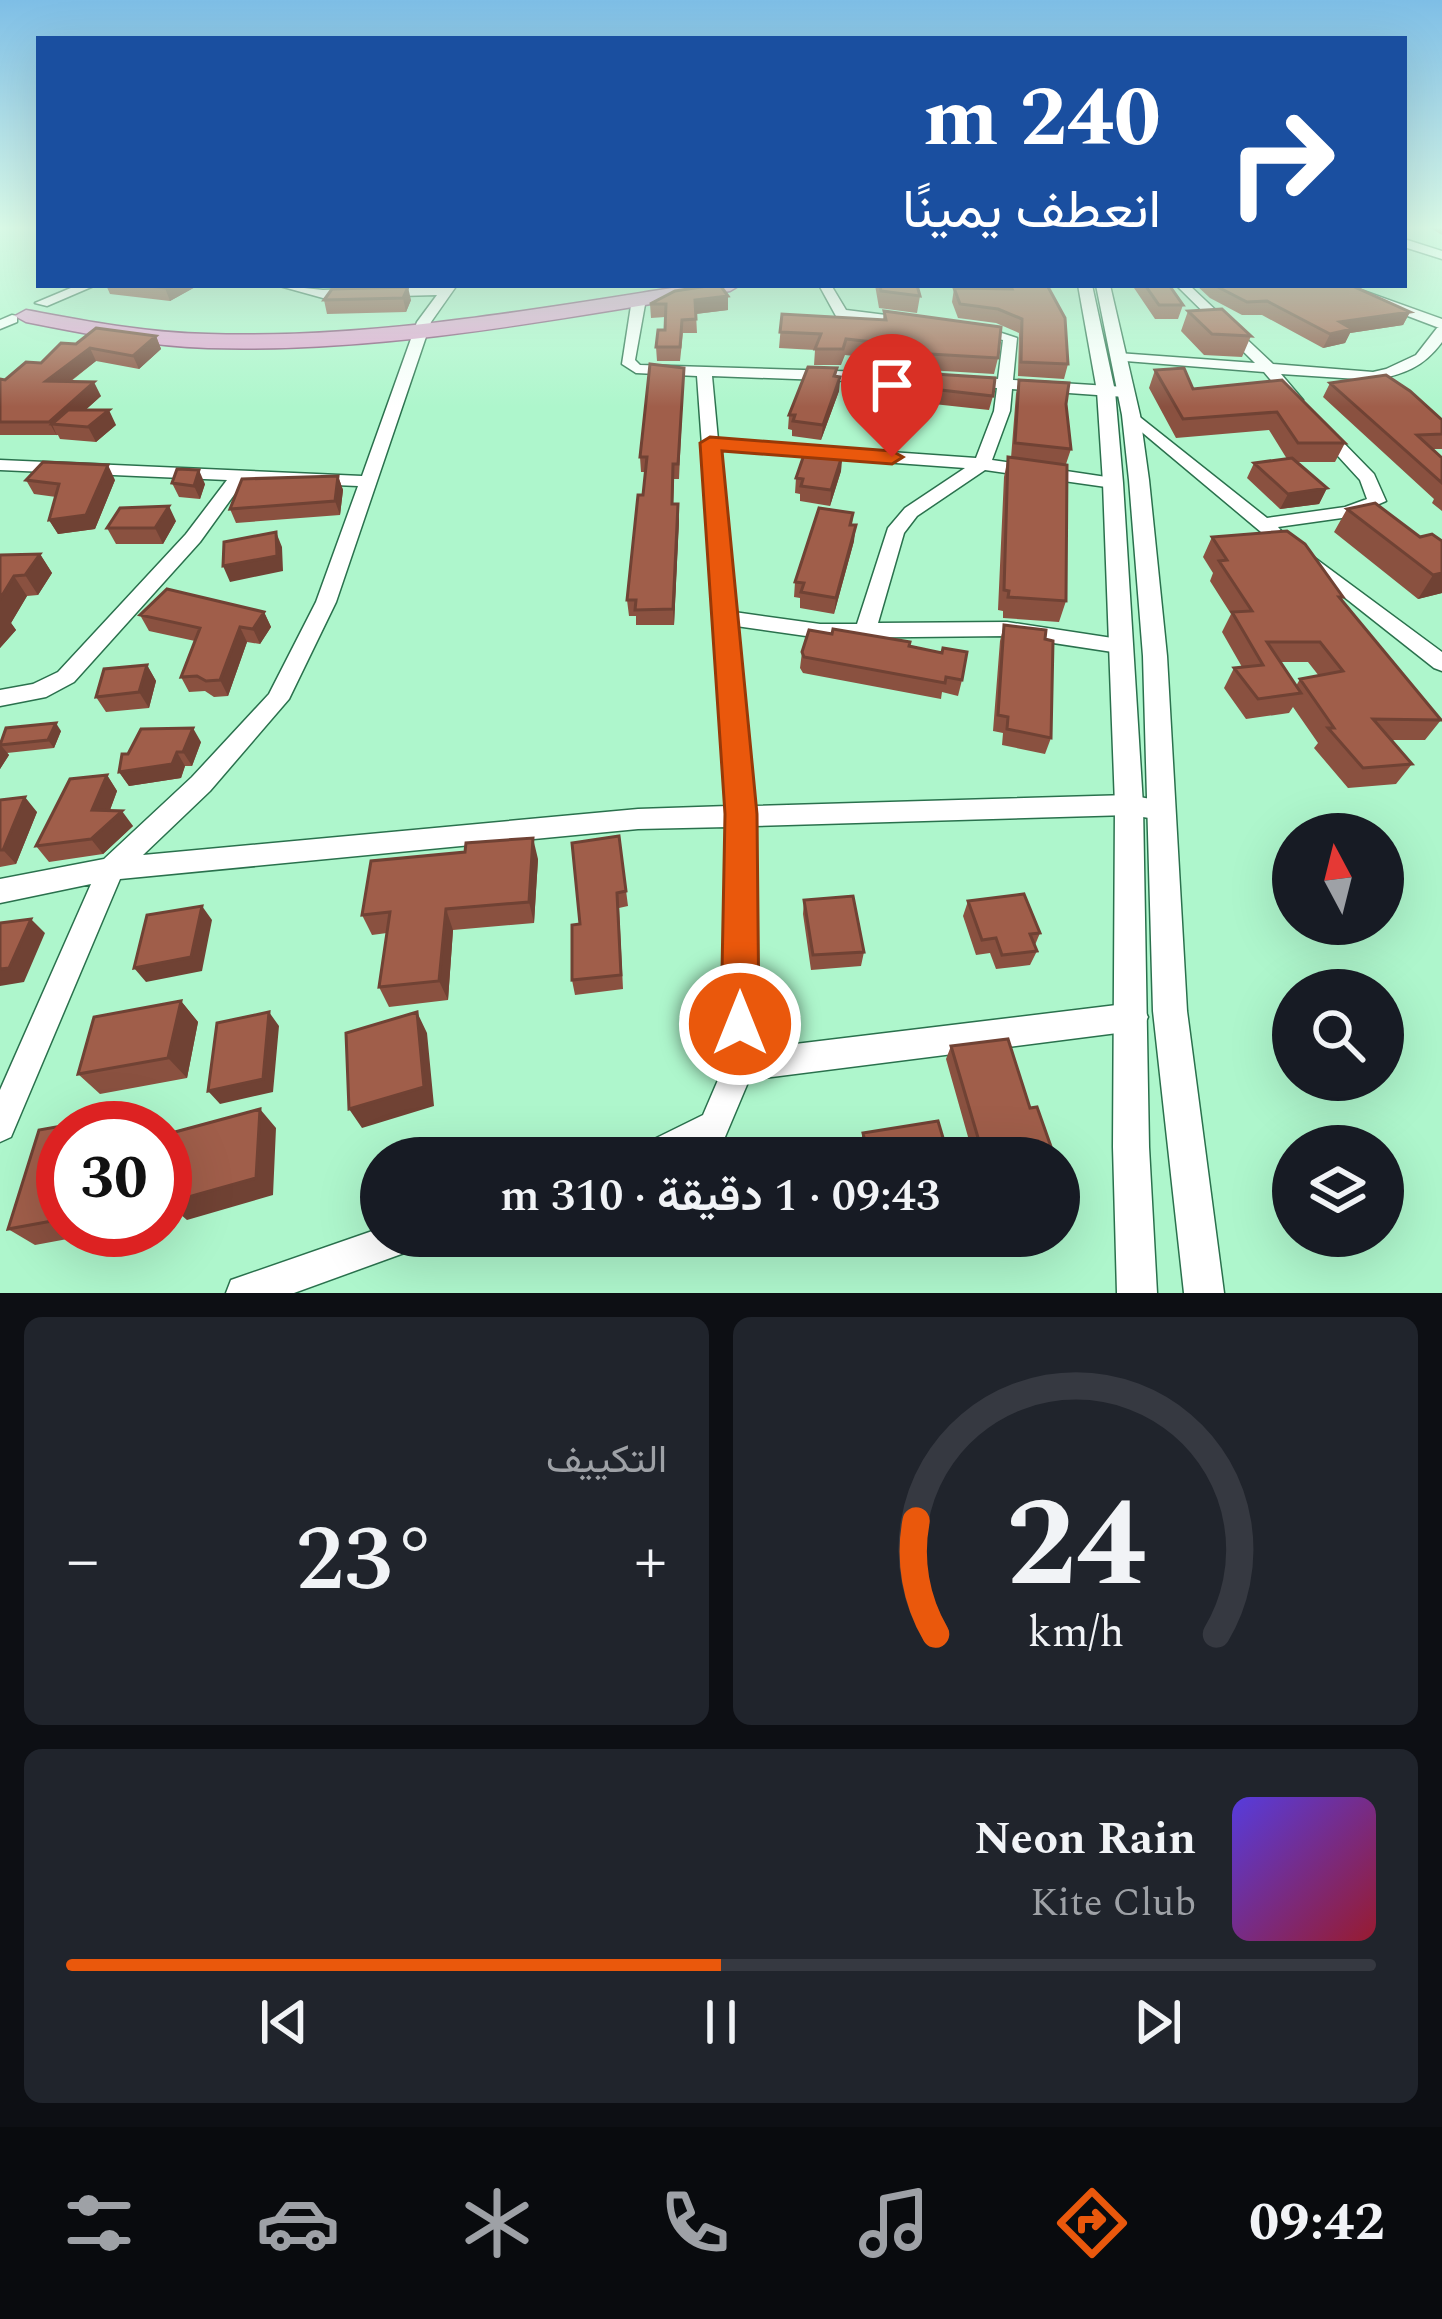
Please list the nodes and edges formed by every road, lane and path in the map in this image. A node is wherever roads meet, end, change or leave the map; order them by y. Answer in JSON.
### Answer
{"nodes":[{"id":1,"x":58,"y":288,"type":"edge"},
{"id":2,"x":81,"y":288,"type":"edge"},
{"id":3,"x":296,"y":288,"type":"edge"},
{"id":4,"x":448,"y":288,"type":"edge"},
{"id":5,"x":649,"y":288,"type":"edge"},
{"id":6,"x":710,"y":288,"type":"edge"},
{"id":7,"x":827,"y":288,"type":"edge"},
{"id":8,"x":1086,"y":288,"type":"edge"},
{"id":9,"x":1104,"y":288,"type":"edge"},
{"id":10,"x":1185,"y":288,"type":"edge"},
{"id":11,"x":1341,"y":288,"type":"edge"},
{"id":12,"x":638,"y":299,"type":"junction"},
{"id":13,"x":16,"y":310,"type":"edge"},
{"id":14,"x":929,"y":324,"type":"edge"},
{"id":15,"x":952,"y":326,"type":"edge"},
{"id":16,"x":1442,"y":327,"type":"edge"},
{"id":17,"x":422,"y":328,"type":"junction"},
{"id":18,"x":1118,"y":357,"type":"junction"},
{"id":19,"x":1267,"y":366,"type":"junction"},
{"id":20,"x":704,"y":370,"type":"junction"},
{"id":21,"x":918,"y":379,"type":"edge"},
{"id":22,"x":940,"y":380,"type":"edge"},
{"id":23,"x":1006,"y":384,"type":"junction"},
{"id":24,"x":1120,"y":399,"type":"junction"},
{"id":25,"x":1302,"y":409,"type":"edge"},
{"id":26,"x":1318,"y":426,"type":"edge"},
{"id":27,"x":710,"y":443,"type":"junction"},
{"id":28,"x":982,"y":464,"type":"junction"},
{"id":29,"x":0,"y":465,"type":"edge"},
{"id":30,"x":240,"y":474,"type":"junction"},
{"id":31,"x":366,"y":481,"type":"junction"},
{"id":32,"x":1113,"y":483,"type":"junction"},
{"id":33,"x":1262,"y":524,"type":"junction"},
{"id":34,"x":725,"y":618,"type":"junction"},
{"id":35,"x":866,"y":632,"type":"junction"},
{"id":36,"x":1120,"y":646,"type":"junction"},
{"id":37,"x":1442,"y":663,"type":"edge"},
{"id":38,"x":0,"y":698,"type":"edge"},
{"id":39,"x":1129,"y":806,"type":"junction"},
{"id":40,"x":1163,"y":810,"type":"junction"},
{"id":41,"x":741,"y":814,"type":"junction"},
{"id":42,"x":111,"y":869,"type":"junction"},
{"id":43,"x":0,"y":891,"type":"edge"},
{"id":44,"x":1132,"y":1018,"type":"junction"},
{"id":45,"x":740,"y":1066,"type":"junction"},
{"id":46,"x":0,"y":1126,"type":"edge"},
{"id":47,"x":692,"y":1137,"type":"edge"},
{"id":48,"x":360,"y":1252,"type":"edge"},
{"id":49,"x":244,"y":1293,"type":"edge"},
{"id":50,"x":1137,"y":1293,"type":"edge"},
{"id":51,"x":1204,"y":1293,"type":"edge"}],
"edges":[{"from":1,"to":13,"type":"street"},
{"from":2,"to":13,"type":"street"},
{"from":3,"to":4,"type":"street"},
{"from":4,"to":17,"type":"street"},
{"from":5,"to":17,"type":"main road"},
{"from":6,"to":12,"type":"main road"},
{"from":7,"to":14,"type":"street"},
{"from":8,"to":24,"type":"street"},
{"from":9,"to":18,"type":"street"},
{"from":10,"to":19,"type":"street"},
{"from":11,"to":16,"type":"street"},
{"from":12,"to":17,"type":"main road"},
{"from":12,"to":20,"type":"street"},
{"from":13,"to":17,"type":"main road"},
{"from":15,"to":23,"type":"street"},
{"from":16,"to":19,"type":"street"},
{"from":17,"to":31,"type":"street"},
{"from":18,"to":19,"type":"street"},
{"from":18,"to":24,"type":"street"},
{"from":19,"to":25,"type":"street"},
{"from":20,"to":21,"type":"street"},
{"from":20,"to":27,"type":"street"},
{"from":22,"to":23,"type":"street"},
{"from":23,"to":24,"type":"street"},
{"from":23,"to":28,"type":"street"},
{"from":24,"to":32,"type":"street"},
{"from":24,"to":33,"type":"street"},
{"from":24,"to":40,"type":"street"},
{"from":26,"to":33,"type":"street"},
{"from":27,"to":28,"type":"street"},
{"from":27,"to":34,"type":"street"},
{"from":28,"to":32,"type":"street"},
{"from":28,"to":35,"type":"street"},
{"from":29,"to":30,"type":"street"},
{"from":30,"to":31,"type":"street"},
{"from":30,"to":38,"type":"street"},
{"from":31,"to":42,"type":"street"},
{"from":32,"to":36,"type":"street"},
{"from":33,"to":37,"type":"street"},
{"from":34,"to":35,"type":"street"},
{"from":34,"to":41,"type":"street"},
{"from":35,"to":36,"type":"street"},
{"from":36,"to":39,"type":"street"},
{"from":39,"to":40,"type":"street"},
{"from":39,"to":41,"type":"street"},
{"from":39,"to":44,"type":"street"},
{"from":40,"to":51,"type":"street"},
{"from":41,"to":42,"type":"street"},
{"from":41,"to":45,"type":"street"},
{"from":42,"to":43,"type":"street"},
{"from":42,"to":46,"type":"street"},
{"from":44,"to":45,"type":"street"},
{"from":44,"to":50,"type":"street"},
{"from":45,"to":47,"type":"street"},
{"from":48,"to":49,"type":"street"}]}
